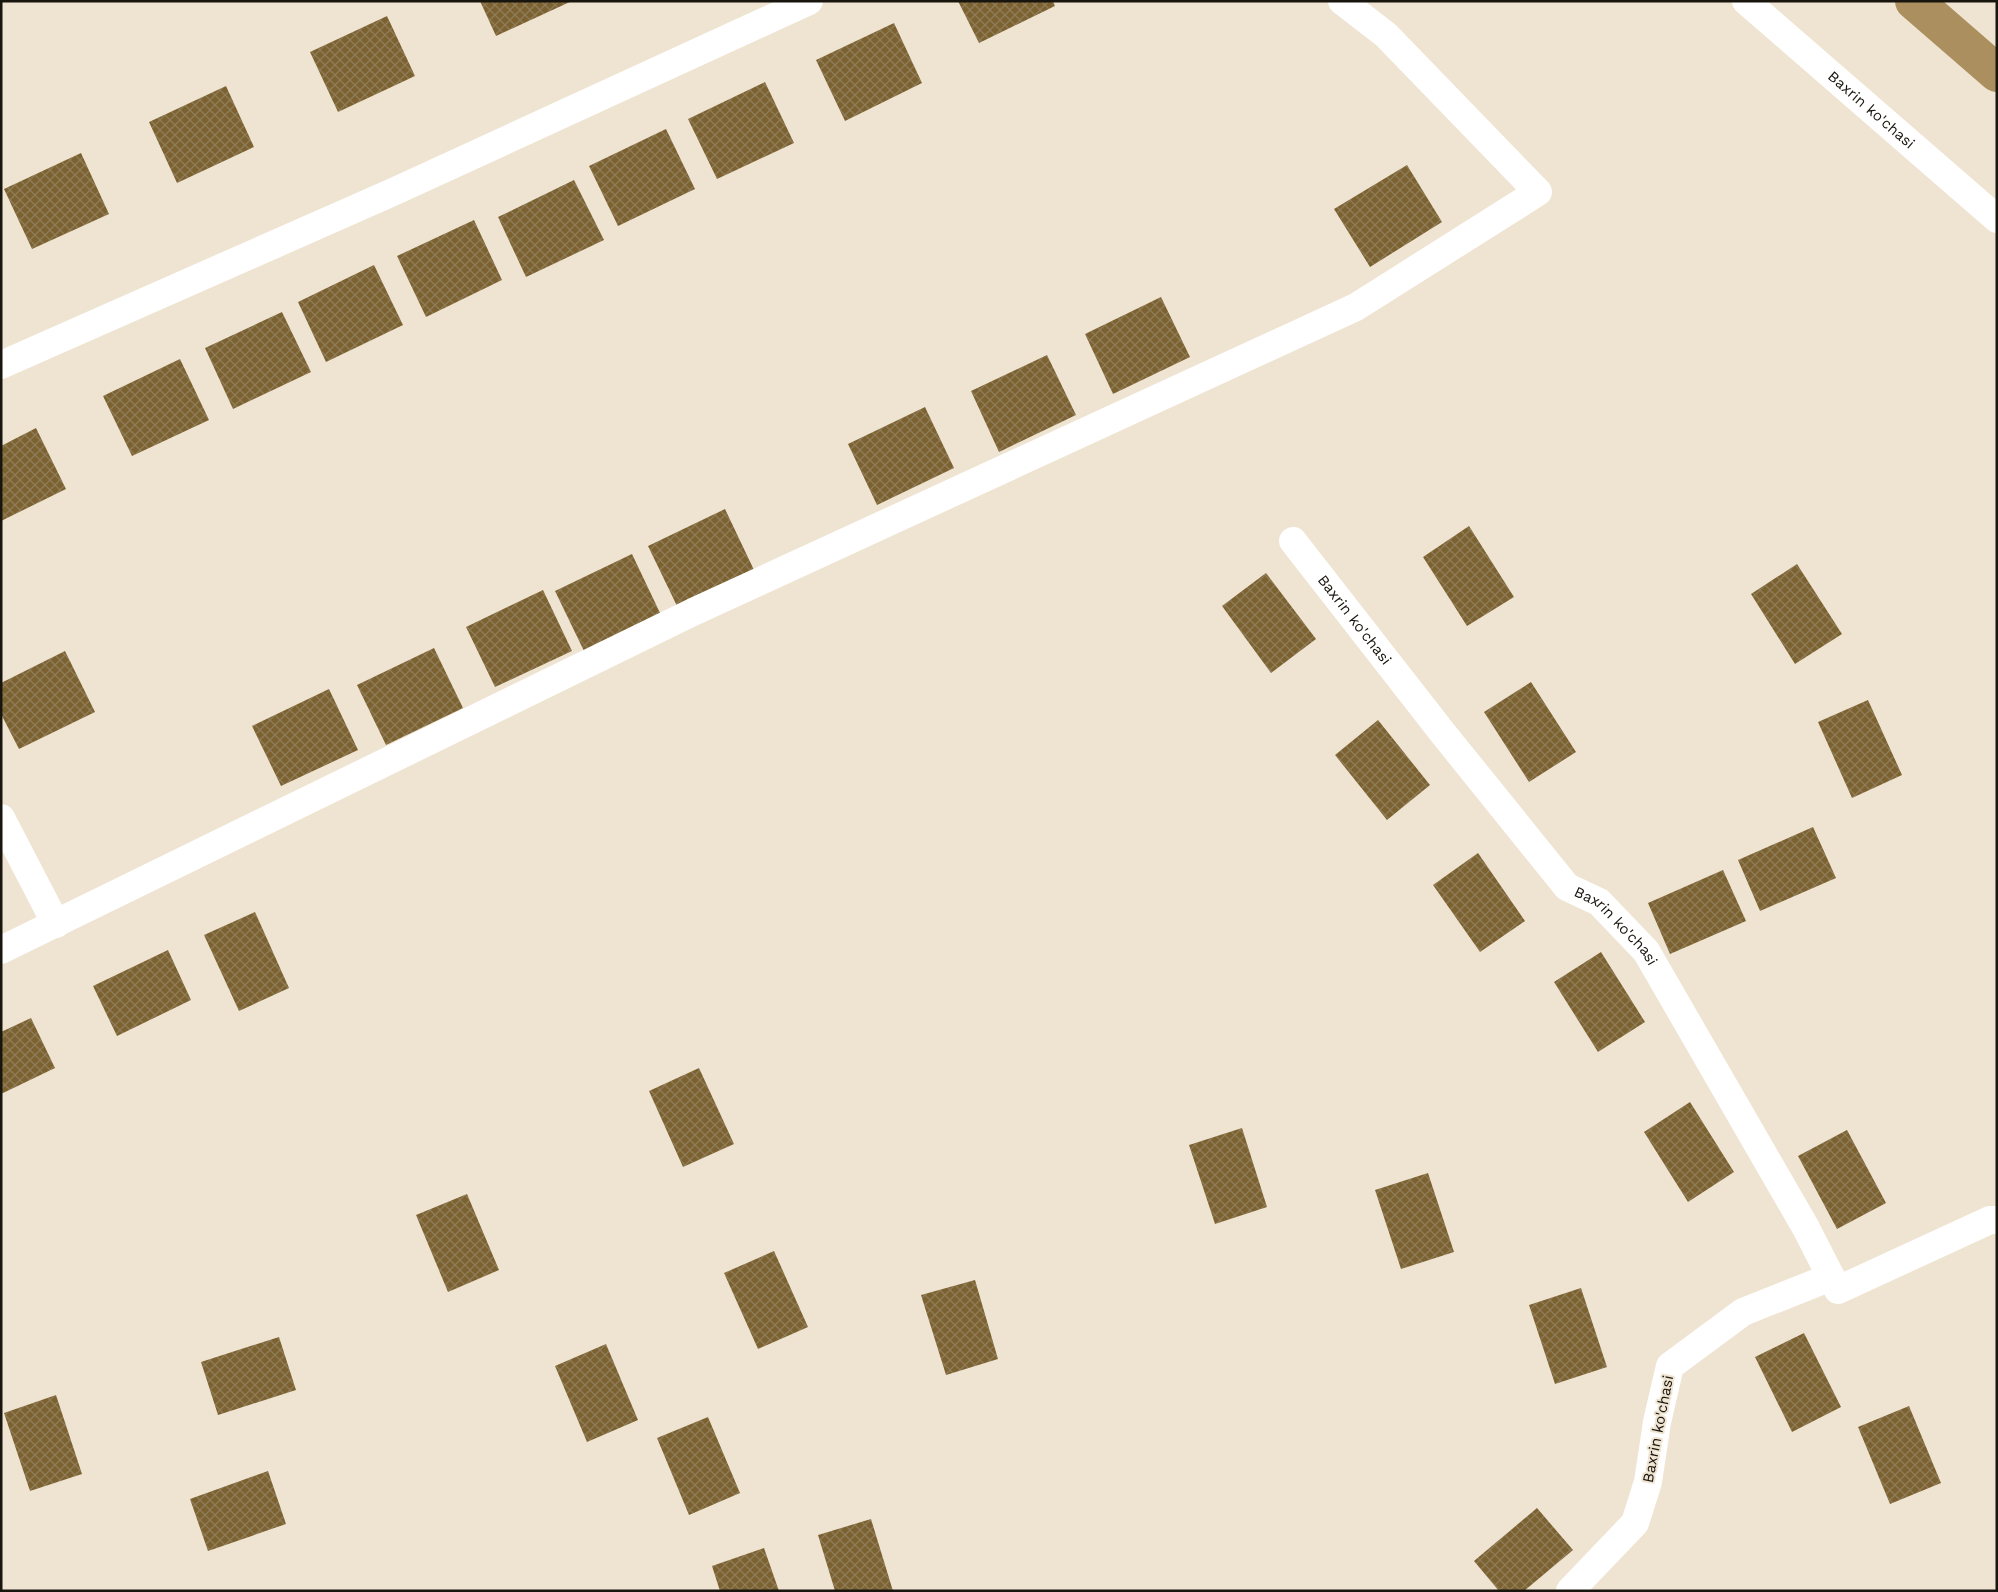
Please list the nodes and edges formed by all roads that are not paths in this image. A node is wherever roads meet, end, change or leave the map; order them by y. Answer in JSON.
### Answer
{"nodes":[{"id":1,"x":809,"y":1,"type":"edge"},
{"id":2,"x":1342,"y":1,"type":"edge"},
{"id":3,"x":1746,"y":1,"type":"edge"},
{"id":4,"x":1997,"y":219,"type":"edge"},
{"id":5,"x":1,"y":365,"type":"edge"},
{"id":6,"x":1293,"y":541,"type":"dead end"},
{"id":7,"x":1,"y":818,"type":"edge"},
{"id":8,"x":56,"y":924,"type":"junction"},
{"id":9,"x":1,"y":950,"type":"edge"},
{"id":10,"x":1997,"y":1220,"type":"edge"},
{"id":11,"x":1831,"y":1276,"type":"junction"},
{"id":12,"x":1570,"y":1591,"type":"edge"}],
"edges":[{"from":1,"to":5,"type":"street"},
{"from":2,"to":8,"type":"street"},
{"from":3,"to":4,"type":"street","name":"Baxrin ko'chasi"},
{"from":6,"to":11,"type":"street","name":"Baxrin ko'chasi"},
{"from":7,"to":8,"type":"street"},
{"from":8,"to":9,"type":"street"},
{"from":10,"to":11,"type":"street","name":"Baxrin ko'chasi"},
{"from":11,"to":12,"type":"street","name":"Baxrin ko'chasi"}]}
